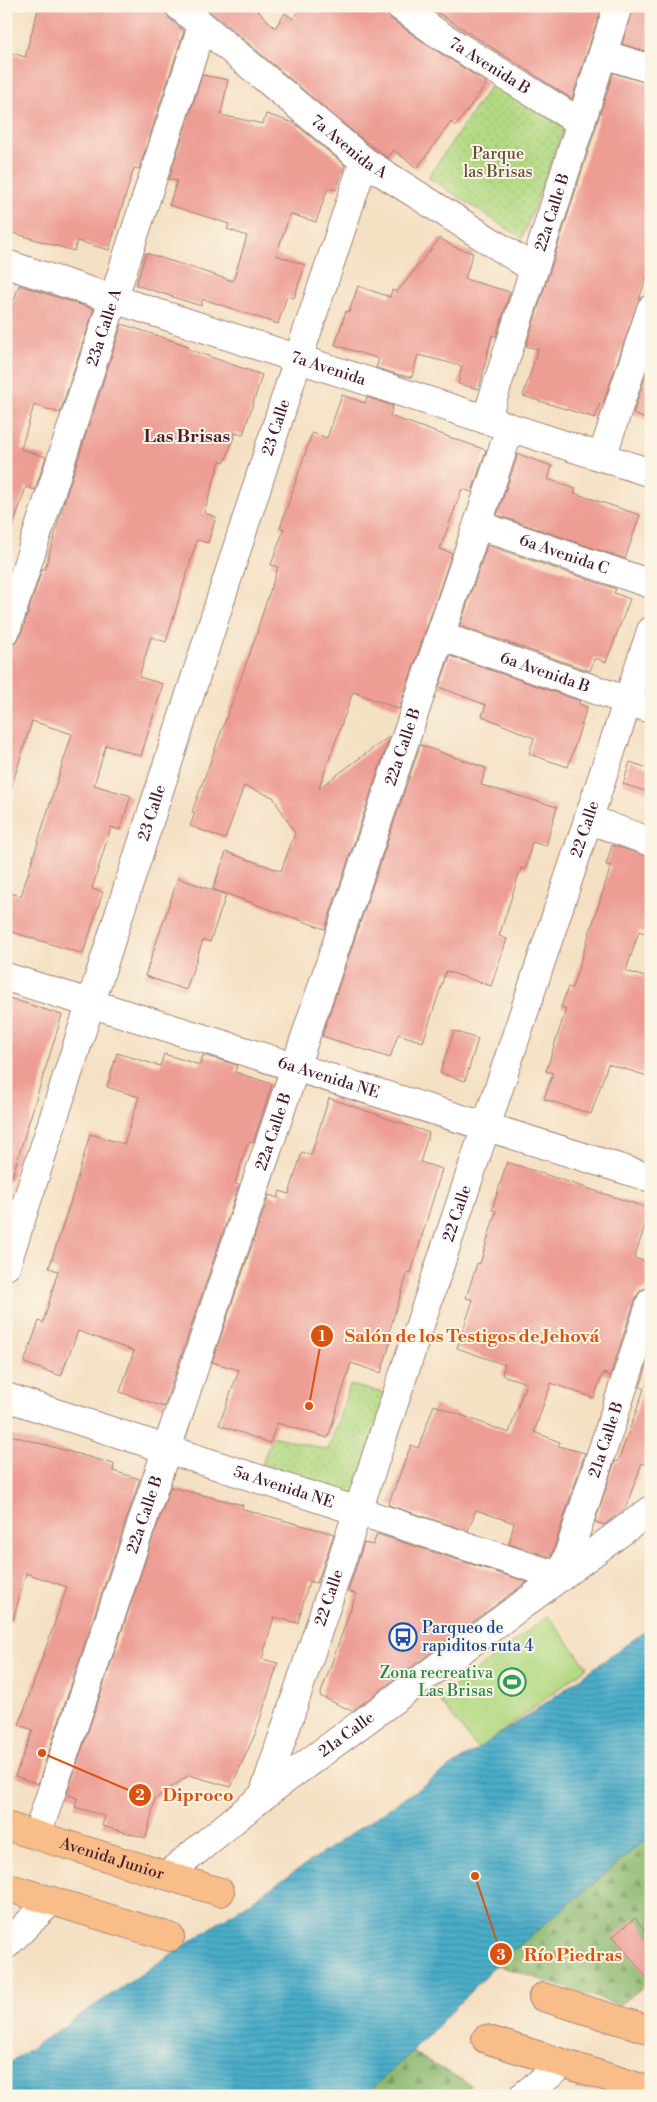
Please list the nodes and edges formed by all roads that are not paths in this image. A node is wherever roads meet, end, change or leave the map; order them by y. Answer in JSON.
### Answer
{"nodes":[{"id":1,"x":179,"y":6,"type":"edge"},
{"id":2,"x":400,"y":6,"type":"edge"},
{"id":3,"x":617,"y":7,"type":"edge"},
{"id":4,"x":202,"y":26,"type":"junction"},
{"id":5,"x":602,"y":54,"type":"junction"},
{"id":6,"x":651,"y":69,"type":"edge"},
{"id":7,"x":581,"y":123,"type":"junction"},
{"id":8,"x":364,"y":161,"type":"junction"},
{"id":9,"x":6,"y":264,"type":"edge"},
{"id":10,"x":534,"y":269,"type":"junction"},
{"id":11,"x":114,"y":299,"type":"junction"},
{"id":12,"x":651,"y":309,"type":"edge"},
{"id":13,"x":298,"y":359,"type":"junction"},
{"id":14,"x":498,"y":424,"type":"junction"},
{"id":15,"x":602,"y":457,"type":"junction"},
{"id":16,"x":651,"y":473,"type":"edge"},
{"id":17,"x":478,"y":525,"type":"junction"},
{"id":18,"x":651,"y":584,"type":"edge"},
{"id":19,"x":6,"y":630,"type":"edge"},
{"id":20,"x":651,"y":631,"type":"edge"},
{"id":21,"x":440,"y":636,"type":"junction"},
{"id":22,"x":639,"y":705,"type":"edge"},
{"id":23,"x":588,"y":819,"type":"junction"},
{"id":24,"x":651,"y":842,"type":"edge"},
{"id":25,"x":6,"y":977,"type":"edge"},
{"id":26,"x":90,"y":1004,"type":"junction"},
{"id":27,"x":295,"y":1067,"type":"junction"},
{"id":28,"x":486,"y":1127,"type":"junction"},
{"id":29,"x":651,"y":1178,"type":"edge"},
{"id":30,"x":6,"y":1266,"type":"edge"},
{"id":31,"x":651,"y":1302,"type":"edge"},
{"id":32,"x":6,"y":1397,"type":"edge"},
{"id":33,"x":167,"y":1449,"type":"junction"},
{"id":34,"x":651,"y":1510,"type":"edge"},
{"id":35,"x":358,"y":1511,"type":"junction"},
{"id":36,"x":561,"y":1578,"type":"junction"},
{"id":37,"x":263,"y":1796,"type":"junction"},
{"id":38,"x":6,"y":1826,"type":"edge"},
{"id":39,"x":37,"y":1835,"type":"junction"},
{"id":40,"x":167,"y":1875,"type":"junction"},
{"id":41,"x":6,"y":1887,"type":"edge"},
{"id":42,"x":220,"y":1892,"type":"dead end"},
{"id":43,"x":51,"y":1901,"type":"junction"},
{"id":44,"x":170,"y":1937,"type":"dead end"},
{"id":45,"x":6,"y":1945,"type":"edge"},
{"id":46,"x":543,"y":1997,"type":"dead end"},
{"id":47,"x":651,"y":2030,"type":"edge"},
{"id":48,"x":486,"y":2039,"type":"dead end"},
{"id":49,"x":563,"y":2064,"type":"junction"},
{"id":50,"x":651,"y":2091,"type":"edge"},
{"id":51,"x":523,"y":2096,"type":"edge"}],
"edges":[{"from":1,"to":4,"type":"street","name":"7a Avenida A"},
{"from":2,"to":7,"type":"street","name":"7a Avenida B"},
{"from":3,"to":5,"type":"street","name":"22a Calle B"},
{"from":4,"to":8,"type":"street","name":"7a Avenida A"},
{"from":4,"to":11,"type":"street","name":"23a Calle A"},
{"from":5,"to":6,"type":"street"},
{"from":5,"to":7,"type":"street","name":"22a Calle B"},
{"from":7,"to":10,"type":"street","name":"22a Calle B"},
{"from":8,"to":10,"type":"street","name":"7a Avenida A"},
{"from":8,"to":13,"type":"street","name":"23 Calle"},
{"from":9,"to":11,"type":"street","name":"7a Avenida"},
{"from":10,"to":14,"type":"street","name":"22a Calle B"},
{"from":11,"to":13,"type":"street","name":"7a Avenida"},
{"from":11,"to":19,"type":"street","name":"23a Calle A"},
{"from":12,"to":15,"type":"street"},
{"from":13,"to":14,"type":"street","name":"7a Avenida"},
{"from":13,"to":26,"type":"street","name":"23 Calle"},
{"from":14,"to":15,"type":"street","name":"7a Avenida"},
{"from":14,"to":17,"type":"street","name":"22a Calle B"},
{"from":15,"to":16,"type":"street","name":"7a Avenida"},
{"from":17,"to":18,"type":"street","name":"6a Avenida C"},
{"from":17,"to":21,"type":"street","name":"22a Calle B"},
{"from":20,"to":22,"type":"street","name":"22 Calle"},
{"from":21,"to":22,"type":"street","name":"6a Avenida B"},
{"from":21,"to":27,"type":"street","name":"22a Calle B"},
{"from":22,"to":23,"type":"street","name":"22 Calle"},
{"from":23,"to":24,"type":"street"},
{"from":23,"to":28,"type":"street","name":"22 Calle"},
{"from":25,"to":26,"type":"street","name":"6a Avenida NE"},
{"from":26,"to":27,"type":"street","name":"6a Avenida NE"},
{"from":26,"to":30,"type":"street","name":"23 Calle"},
{"from":27,"to":28,"type":"street","name":"6a Avenida NE"},
{"from":27,"to":33,"type":"street","name":"22a Calle B"},
{"from":28,"to":29,"type":"street","name":"6a Avenida NE"},
{"from":28,"to":35,"type":"street","name":"22 Calle"},
{"from":31,"to":36,"type":"street","name":"21a Calle B"},
{"from":32,"to":33,"type":"street","name":"5a Avenida NE"},
{"from":33,"to":35,"type":"street","name":"5a Avenida NE"},
{"from":33,"to":39,"type":"street","name":"22a Calle B"},
{"from":34,"to":36,"type":"street","name":"21a Calle"},
{"from":35,"to":36,"type":"street","name":"5a Avenida NE"},
{"from":35,"to":37,"type":"street","name":"22 Calle"},
{"from":36,"to":37,"type":"street","name":"21a Calle"},
{"from":37,"to":40,"type":"street","name":"21a Calle"},
{"from":38,"to":39,"type":"main road","name":"Avenida Junior"},
{"from":39,"to":40,"type":"main road","name":"Avenida Junior"},
{"from":40,"to":42,"type":"main road","name":"Avenida Junior"},
{"from":41,"to":43,"type":"main road"},
{"from":43,"to":44,"type":"main road"},
{"from":43,"to":45,"type":"street"},
{"from":46,"to":47,"type":"main road"},
{"from":48,"to":49,"type":"main road"},
{"from":49,"to":50,"type":"main road"},
{"from":49,"to":51,"type":"street"}]}
